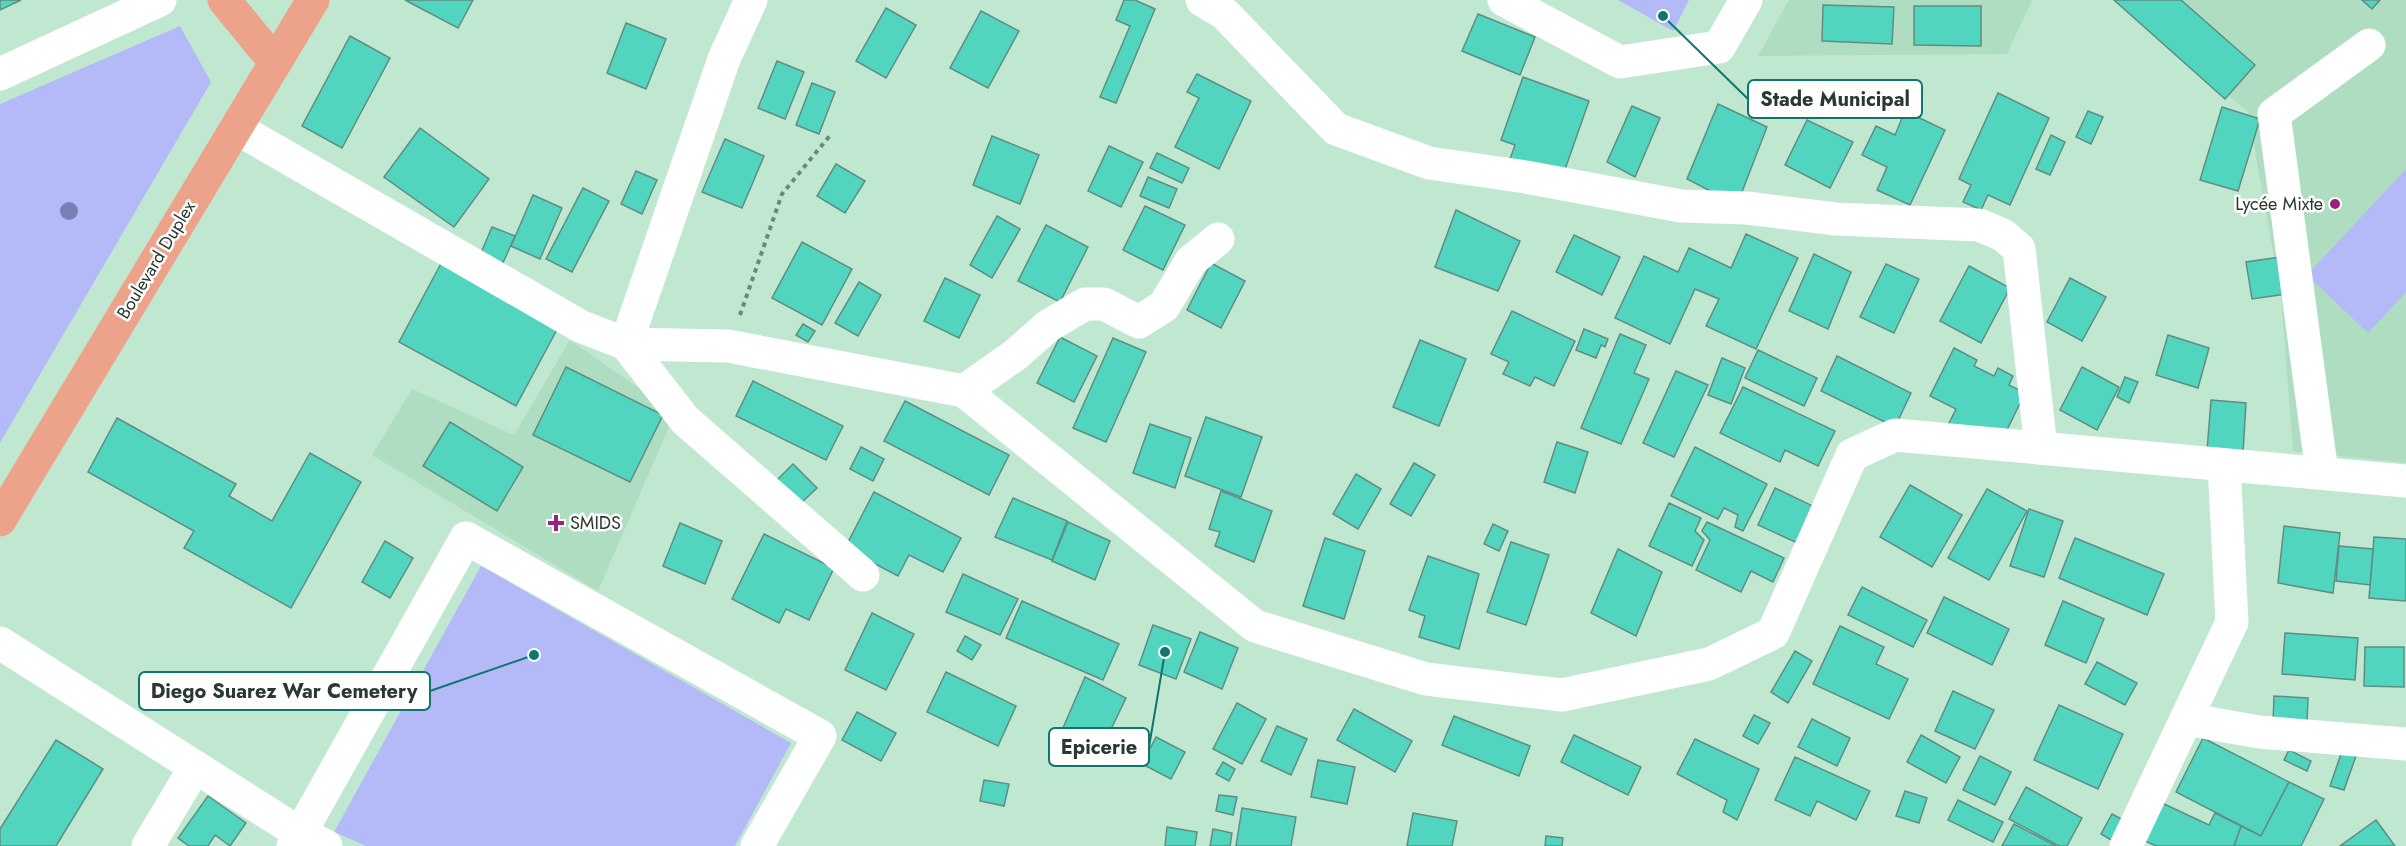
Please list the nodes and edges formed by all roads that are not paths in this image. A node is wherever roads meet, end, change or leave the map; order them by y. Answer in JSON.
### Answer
{"nodes":[{"id":1,"x":160,"y":0,"type":"edge"},
{"id":2,"x":224,"y":0,"type":"edge"},
{"id":3,"x":313,"y":0,"type":"edge"},
{"id":4,"x":751,"y":0,"type":"edge"},
{"id":5,"x":1202,"y":0,"type":"edge"},
{"id":6,"x":1504,"y":0,"type":"edge"},
{"id":7,"x":1746,"y":0,"type":"edge"},
{"id":8,"x":2369,"y":45,"type":"dead end"},
{"id":9,"x":275,"y":62,"type":"junction"},
{"id":10,"x":0,"y":74,"type":"edge"},
{"id":11,"x":236,"y":128,"type":"junction"},
{"id":12,"x":1218,"y":239,"type":"dead end"},
{"id":13,"x":626,"y":344,"type":"junction"},
{"id":14,"x":964,"y":391,"type":"junction"},
{"id":15,"x":2041,"y":448,"type":"junction"},
{"id":16,"x":2224,"y":465,"type":"junction"},
{"id":17,"x":2322,"y":473,"type":"junction"},
{"id":18,"x":2406,"y":481,"type":"edge"},
{"id":19,"x":0,"y":520,"type":"edge"},
{"id":20,"x":863,"y":575,"type":"dead end"},
{"id":21,"x":0,"y":643,"type":"edge"},
{"id":22,"x":2186,"y":719,"type":"junction"},
{"id":23,"x":2406,"y":744,"type":"edge"},
{"id":24,"x":195,"y":767,"type":"junction"},
{"id":25,"x":307,"y":842,"type":"edge"},
{"id":26,"x":148,"y":846,"type":"edge"},
{"id":27,"x":758,"y":846,"type":"edge"},
{"id":28,"x":2126,"y":846,"type":"edge"}],
"edges":[{"from":1,"to":10,"type":"street"},
{"from":2,"to":9,"type":"main road"},
{"from":3,"to":9,"type":"main road","name":"Boulevard Duplex"},
{"from":4,"to":13,"type":"street"},
{"from":5,"to":15,"type":"street"},
{"from":6,"to":7,"type":"street"},
{"from":8,"to":17,"type":"street"},
{"from":9,"to":11,"type":"main road","name":"Boulevard Duplex"},
{"from":11,"to":13,"type":"street"},
{"from":11,"to":19,"type":"main road","name":"Boulevard Duplex"},
{"from":12,"to":14,"type":"street"},
{"from":13,"to":14,"type":"street"},
{"from":13,"to":20,"type":"street"},
{"from":14,"to":15,"type":"street"},
{"from":15,"to":16,"type":"street"},
{"from":16,"to":17,"type":"street"},
{"from":16,"to":22,"type":"street"},
{"from":17,"to":18,"type":"street"},
{"from":21,"to":24,"type":"street"},
{"from":22,"to":23,"type":"street"},
{"from":22,"to":28,"type":"street"},
{"from":24,"to":25,"type":"street"},
{"from":24,"to":26,"type":"street"},
{"from":25,"to":27,"type":"street"}]}
